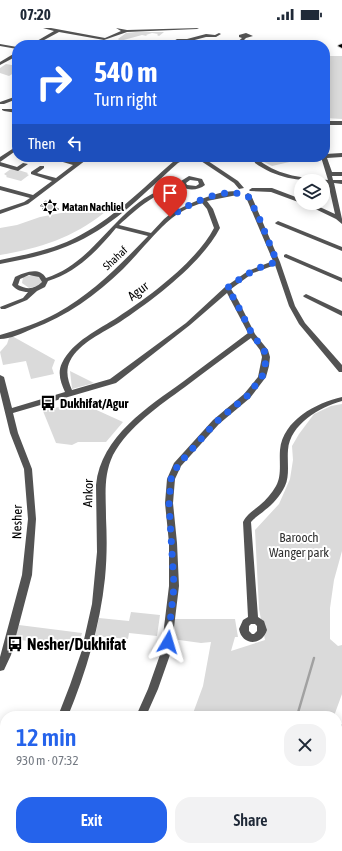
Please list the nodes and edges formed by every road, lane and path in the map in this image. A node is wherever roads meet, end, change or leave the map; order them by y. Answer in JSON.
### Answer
{"nodes":[{"id":1,"x":45,"y":28,"type":"edge"},
{"id":2,"x":144,"y":28,"type":"edge"},
{"id":3,"x":175,"y":28,"type":"edge"},
{"id":4,"x":197,"y":28,"type":"edge"},
{"id":5,"x":134,"y":29,"type":"edge"},
{"id":6,"x":58,"y":31,"type":"junction"},
{"id":7,"x":219,"y":34,"type":"dead end"},
{"id":8,"x":246,"y":37,"type":"dead end"},
{"id":9,"x":109,"y":39,"type":"edge"},
{"id":10,"x":41,"y":40,"type":"edge"},
{"id":11,"x":192,"y":40,"type":"edge"},
{"id":12,"x":243,"y":40,"type":"edge"},
{"id":13,"x":0,"y":45,"type":"edge"},
{"id":14,"x":12,"y":47,"type":"edge"},
{"id":15,"x":12,"y":57,"type":"edge"},
{"id":16,"x":0,"y":64,"type":"edge"},
{"id":17,"x":12,"y":102,"type":"edge"},
{"id":18,"x":1,"y":103,"type":"edge"},
{"id":19,"x":2,"y":111,"type":"edge"},
{"id":20,"x":330,"y":122,"type":"edge"},
{"id":21,"x":342,"y":122,"type":"edge"},
{"id":22,"x":12,"y":152,"type":"edge"},
{"id":23,"x":342,"y":155,"type":"edge"},
{"id":24,"x":330,"y":156,"type":"edge"},
{"id":25,"x":0,"y":160,"type":"edge"},
{"id":26,"x":69,"y":162,"type":"edge"},
{"id":27,"x":80,"y":162,"type":"edge"},
{"id":28,"x":167,"y":162,"type":"edge"},
{"id":29,"x":176,"y":162,"type":"edge"},
{"id":30,"x":205,"y":162,"type":"edge"},
{"id":31,"x":257,"y":162,"type":"edge"},
{"id":32,"x":327,"y":162,"type":"edge"},
{"id":33,"x":0,"y":164,"type":"edge"},
{"id":34,"x":25,"y":164,"type":"dead end"},
{"id":35,"x":77,"y":164,"type":"junction"},
{"id":36,"x":42,"y":167,"type":"dead end"},
{"id":37,"x":330,"y":174,"type":"junction"},
{"id":38,"x":342,"y":174,"type":"edge"},
{"id":39,"x":56,"y":180,"type":"junction"},
{"id":40,"x":331,"y":181,"type":"junction"},
{"id":41,"x":342,"y":182,"type":"edge"},
{"id":42,"x":183,"y":184,"type":"dead end"},
{"id":43,"x":1,"y":190,"type":"edge"},
{"id":44,"x":239,"y":191,"type":"junction"},
{"id":45,"x":250,"y":193,"type":"junction"},
{"id":46,"x":34,"y":196,"type":"junction"},
{"id":47,"x":294,"y":198,"type":"edge"},
{"id":48,"x":203,"y":200,"type":"junction"},
{"id":49,"x":320,"y":210,"type":"edge"},
{"id":50,"x":0,"y":212,"type":"edge"},
{"id":51,"x":340,"y":220,"type":"edge"},
{"id":52,"x":278,"y":223,"type":"dead end"},
{"id":53,"x":115,"y":226,"type":"junction"},
{"id":54,"x":152,"y":235,"type":"junction"},
{"id":55,"x":342,"y":249,"type":"edge"},
{"id":56,"x":286,"y":256,"type":"dead end"},
{"id":57,"x":0,"y":259,"type":"edge"},
{"id":58,"x":0,"y":262,"type":"edge"},
{"id":59,"x":277,"y":262,"type":"junction"},
{"id":60,"x":45,"y":280,"type":"junction"},
{"id":61,"x":342,"y":280,"type":"edge"},
{"id":62,"x":227,"y":288,"type":"junction"},
{"id":63,"x":34,"y":290,"type":"junction"},
{"id":64,"x":306,"y":296,"type":"dead end"},
{"id":65,"x":3,"y":308,"type":"dead end"},
{"id":66,"x":342,"y":314,"type":"edge"},
{"id":67,"x":252,"y":334,"type":"junction"},
{"id":68,"x":1,"y":338,"type":"edge"},
{"id":69,"x":342,"y":356,"type":"edge"},
{"id":70,"x":333,"y":359,"type":"junction"},
{"id":71,"x":342,"y":370,"type":"edge"},
{"id":72,"x":0,"y":377,"type":"edge"},
{"id":73,"x":70,"y":394,"type":"junction"},
{"id":74,"x":342,"y":399,"type":"edge"},
{"id":75,"x":9,"y":411,"type":"junction"},
{"id":76,"x":253,"y":621,"type":"dead end"},
{"id":77,"x":0,"y":667,"type":"edge"},
{"id":78,"x":65,"y":711,"type":"edge"},
{"id":79,"x":143,"y":711,"type":"edge"}],
"edges":[{"from":1,"to":6,"type":"street"},
{"from":2,"to":3,"type":"street"},
{"from":4,"to":5,"type":"street"},
{"from":5,"to":9,"type":"street"},
{"from":6,"to":9,"type":"street"},
{"from":6,"to":10,"type":"street"},
{"from":7,"to":11,"type":"street"},
{"from":8,"to":12,"type":"street"},
{"from":13,"to":14,"type":"street"},
{"from":15,"to":16,"type":"street"},
{"from":17,"to":18,"type":"street"},
{"from":17,"to":19,"type":"street"},
{"from":20,"to":21,"type":"street"},
{"from":22,"to":25,"type":"street"},
{"from":23,"to":24,"type":"street"},
{"from":26,"to":35,"type":"street"},
{"from":27,"to":35,"type":"street"},
{"from":28,"to":57,"type":"street"},
{"from":29,"to":58,"type":"street"},
{"from":30,"to":44,"type":"street"},
{"from":31,"to":40,"type":"street"},
{"from":32,"to":37,"type":"street"},
{"from":33,"to":34,"type":"street"},
{"from":35,"to":39,"type":"street"},
{"from":36,"to":39,"type":"street"},
{"from":37,"to":38,"type":"street"},
{"from":37,"to":40,"type":"street"},
{"from":39,"to":46,"type":"street"},
{"from":40,"to":41,"type":"street"},
{"from":40,"to":51,"type":"street"},
{"from":42,"to":53,"type":"street"},
{"from":43,"to":46,"type":"street"},
{"from":44,"to":45,"type":"street"},
{"from":44,"to":48,"type":"street","name":"Shahaf"},
{"from":45,"to":47,"type":"street"},
{"from":45,"to":59,"type":"street"},
{"from":46,"to":50,"type":"street"},
{"from":48,"to":54,"type":"street","name":"Shahaf"},
{"from":48,"to":73,"type":"street","name":"Agur"},
{"from":49,"to":51,"type":"street"},
{"from":52,"to":55,"type":"street"},
{"from":53,"to":54,"type":"street"},
{"from":53,"to":60,"type":"street"},
{"from":54,"to":68,"type":"street","name":"Shahaf"},
{"from":56,"to":61,"type":"street"},
{"from":59,"to":62,"type":"street"},
{"from":59,"to":70,"type":"street"},
{"from":60,"to":63,"type":"street"},
{"from":60,"to":63,"type":"street"},
{"from":62,"to":67,"type":"street"},
{"from":62,"to":73,"type":"street"},
{"from":63,"to":65,"type":"street"},
{"from":64,"to":66,"type":"street"},
{"from":67,"to":78,"type":"street","name":"Ankor"},
{"from":67,"to":79,"type":"street"},
{"from":69,"to":70,"type":"street"},
{"from":70,"to":71,"type":"street"},
{"from":72,"to":75,"type":"street","name":"Nesher"},
{"from":73,"to":75,"type":"street"},
{"from":74,"to":76,"type":"street"},
{"from":75,"to":77,"type":"street","name":"Nesher"}]}
